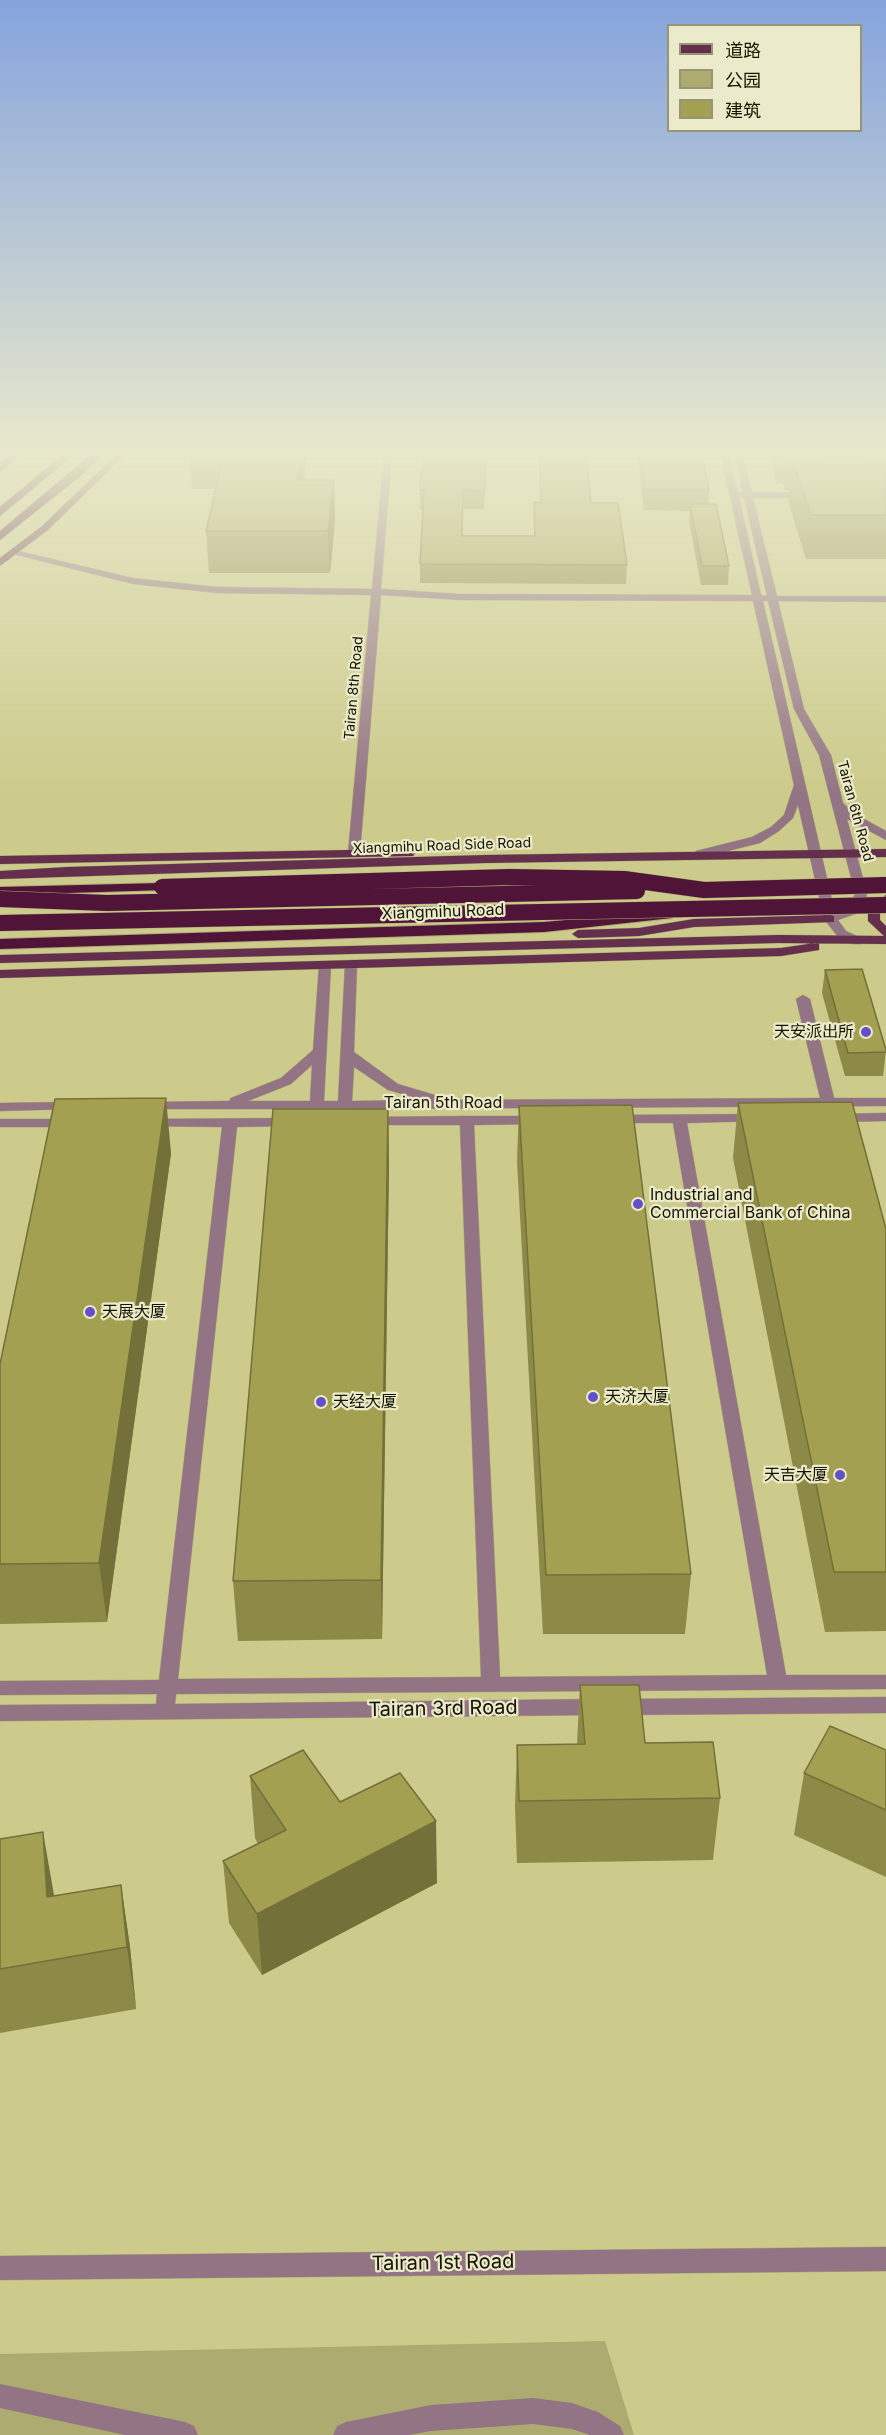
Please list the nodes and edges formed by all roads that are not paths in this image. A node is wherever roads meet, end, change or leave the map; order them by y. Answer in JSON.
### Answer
{"nodes":[{"id":1,"x":72,"y":567,"type":"edge"},
{"id":2,"x":378,"y":567,"type":"edge"},
{"id":3,"x":749,"y":567,"type":"edge"},
{"id":4,"x":765,"y":567,"type":"edge"},
{"id":5,"x":376,"y":592,"type":"junction"},
{"id":6,"x":756,"y":598,"type":"junction"},
{"id":7,"x":772,"y":598,"type":"junction"},
{"id":8,"x":886,"y":599,"type":"edge"},
{"id":9,"x":798,"y":784,"type":"junction"},
{"id":10,"x":838,"y":804,"type":"junction"},
{"id":11,"x":886,"y":836,"type":"edge"},
{"id":12,"x":354,"y":853,"type":"junction"},
{"id":13,"x":886,"y":853,"type":"edge"},
{"id":14,"x":815,"y":854,"type":"junction"},
{"id":15,"x":851,"y":854,"type":"junction"},
{"id":16,"x":675,"y":857,"type":"junction"},
{"id":17,"x":486,"y":859,"type":"junction"},
{"id":18,"x":0,"y":860,"type":"edge"},
{"id":19,"x":0,"y":875,"type":"edge"},
{"id":20,"x":886,"y":885,"type":"edge"},
{"id":21,"x":704,"y":890,"type":"junction"},
{"id":22,"x":0,"y":891,"type":"edge"},
{"id":23,"x":0,"y":899,"type":"edge"},
{"id":24,"x":886,"y":899,"type":"edge"},
{"id":25,"x":886,"y":904,"type":"edge"},
{"id":26,"x":708,"y":909,"type":"junction"},
{"id":27,"x":830,"y":919,"type":"junction"},
{"id":28,"x":0,"y":923,"type":"edge"},
{"id":29,"x":886,"y":933,"type":"edge"},
{"id":30,"x":886,"y":940,"type":"edge"},
{"id":31,"x":857,"y":941,"type":"junction"},
{"id":32,"x":0,"y":944,"type":"edge"},
{"id":33,"x":498,"y":947,"type":"junction"},
{"id":34,"x":0,"y":959,"type":"edge"},
{"id":35,"x":351,"y":964,"type":"junction"},
{"id":36,"x":325,"y":965,"type":"junction"},
{"id":37,"x":0,"y":974,"type":"edge"},
{"id":38,"x":803,"y":999,"type":"dead end"},
{"id":39,"x":320,"y":1051,"type":"junction"},
{"id":40,"x":347,"y":1053,"type":"junction"},
{"id":41,"x":828,"y":1102,"type":"junction"},
{"id":42,"x":886,"y":1102,"type":"edge"},
{"id":43,"x":317,"y":1105,"type":"junction"},
{"id":44,"x":345,"y":1105,"type":"junction"},
{"id":45,"x":84,"y":1106,"type":"edge"},
{"id":46,"x":132,"y":1106,"type":"edge"},
{"id":47,"x":216,"y":1106,"type":"junction"},
{"id":48,"x":0,"y":1107,"type":"edge"},
{"id":49,"x":467,"y":1112,"type":"junction"},
{"id":50,"x":886,"y":1117,"type":"edge"},
{"id":51,"x":771,"y":1118,"type":"edge"},
{"id":52,"x":817,"y":1118,"type":"edge"},
{"id":53,"x":596,"y":1119,"type":"edge"},
{"id":54,"x":679,"y":1119,"type":"junction"},
{"id":55,"x":549,"y":1120,"type":"edge"},
{"id":56,"x":331,"y":1121,"type":"junction"},
{"id":57,"x":230,"y":1122,"type":"junction"},
{"id":58,"x":0,"y":1123,"type":"edge"},
{"id":59,"x":81,"y":1123,"type":"edge"},
{"id":60,"x":127,"y":1123,"type":"edge"},
{"id":61,"x":886,"y":1682,"type":"edge"},
{"id":62,"x":778,"y":1683,"type":"junction"},
{"id":63,"x":491,"y":1685,"type":"junction"},
{"id":64,"x":168,"y":1687,"type":"junction"},
{"id":65,"x":0,"y":1688,"type":"edge"},
{"id":66,"x":886,"y":1705,"type":"edge"},
{"id":67,"x":165,"y":1711,"type":"junction"},
{"id":68,"x":0,"y":1713,"type":"edge"},
{"id":69,"x":886,"y":2259,"type":"edge"},
{"id":70,"x":0,"y":2268,"type":"edge"},
{"id":71,"x":0,"y":2396,"type":"edge"},
{"id":72,"x":185,"y":2435,"type":"edge"},
{"id":73,"x":346,"y":2435,"type":"edge"},
{"id":74,"x":611,"y":2435,"type":"edge"}],
"edges":[{"from":1,"to":5,"type":"street"},
{"from":2,"to":5,"type":"street","name":"Tairan 8th Road"},
{"from":3,"to":6,"type":"street"},
{"from":4,"to":7,"type":"street","name":"Tairan 6th Road"},
{"from":5,"to":6,"type":"street"},
{"from":5,"to":12,"type":"street","name":"Tairan 8th Road"},
{"from":6,"to":7,"type":"street"},
{"from":6,"to":9,"type":"street"},
{"from":7,"to":8,"type":"street"},
{"from":7,"to":10,"type":"street","name":"Tairan 6th Road"},
{"from":9,"to":14,"type":"street"},
{"from":9,"to":16,"type":"street"},
{"from":10,"to":11,"type":"street"},
{"from":10,"to":15,"type":"street","name":"Tairan 6th Road"},
{"from":12,"to":17,"type":"main road"},
{"from":12,"to":18,"type":"main road"},
{"from":13,"to":15,"type":"main road","name":"Xiangmihu Road Side Road"},
{"from":14,"to":15,"type":"main road","name":"Xiangmihu Road Side Road"},
{"from":14,"to":16,"type":"main road","name":"Xiangmihu Road Side Road"},
{"from":14,"to":27,"type":"street"},
{"from":15,"to":27,"type":"street","name":"Tairan 6th Road"},
{"from":16,"to":17,"type":"main road","name":"Xiangmihu Road Side Road"},
{"from":17,"to":19,"type":"main road","name":"Xiangmihu Road Side Road"},
{"from":20,"to":21,"type":"highway","name":"Xiangmihu Road","bridge":true},
{"from":21,"to":22,"type":"highway","name":"Xiangmihu Road","bridge":true},
{"from":21,"to":23,"type":"highway","bridge":true},
{"from":24,"to":29,"type":"main road"},
{"from":25,"to":26,"type":"highway","name":"Xiangmihu Road","bridge":true},
{"from":26,"to":28,"type":"highway","bridge":true},
{"from":26,"to":32,"type":"highway","name":"Xiangmihu Road","bridge":true},
{"from":27,"to":31,"type":"street"},
{"from":27,"to":33,"type":"main road"},
{"from":30,"to":31,"type":"main road"},
{"from":31,"to":33,"type":"main road"},
{"from":31,"to":35,"type":"main road"},
{"from":33,"to":34,"type":"main road"},
{"from":35,"to":36,"type":"main road"},
{"from":35,"to":40,"type":"street"},
{"from":36,"to":37,"type":"main road"},
{"from":36,"to":39,"type":"street"},
{"from":38,"to":41,"type":"street"},
{"from":39,"to":43,"type":"street"},
{"from":39,"to":47,"type":"street"},
{"from":40,"to":44,"type":"street"},
{"from":40,"to":49,"type":"street"},
{"from":41,"to":42,"type":"street","name":"Tairan 5th Road"},
{"from":41,"to":49,"type":"street","name":"Tairan 5th Road"},
{"from":43,"to":44,"type":"street","name":"Tairan 5th Road"},
{"from":43,"to":47,"type":"street","name":"Tairan 5th Road"},
{"from":43,"to":56,"type":"street"},
{"from":44,"to":49,"type":"street","name":"Tairan 5th Road"},
{"from":44,"to":56,"type":"street"},
{"from":45,"to":48,"type":"street"},
{"from":46,"to":47,"type":"street","name":"Tairan 5th Road"},
{"from":49,"to":55,"type":"street","name":"Tairan 5th Road"},
{"from":49,"to":56,"type":"street","name":"Tairan 5th Road"},
{"from":49,"to":63,"type":"street"},
{"from":50,"to":52,"type":"street"},
{"from":51,"to":54,"type":"street"},
{"from":53,"to":54,"type":"street"},
{"from":54,"to":62,"type":"street"},
{"from":56,"to":57,"type":"street","name":"Tairan 5th Road"},
{"from":57,"to":60,"type":"street","name":"Tairan 5th Road"},
{"from":57,"to":64,"type":"street"},
{"from":58,"to":59,"type":"street"},
{"from":61,"to":62,"type":"street","name":"Tairan 3rd Road"},
{"from":62,"to":63,"type":"street","name":"Tairan 3rd Road"},
{"from":63,"to":64,"type":"street","name":"Tairan 3rd Road"},
{"from":64,"to":65,"type":"street","name":"Tairan 3rd Road"},
{"from":64,"to":67,"type":"street"},
{"from":66,"to":67,"type":"street","name":"Tairan 3rd Road"},
{"from":67,"to":68,"type":"street","name":"Tairan 3rd Road"},
{"from":69,"to":70,"type":"street","name":"Tairan 1st Road"},
{"from":71,"to":72,"type":"street"},
{"from":73,"to":74,"type":"street"}]}
